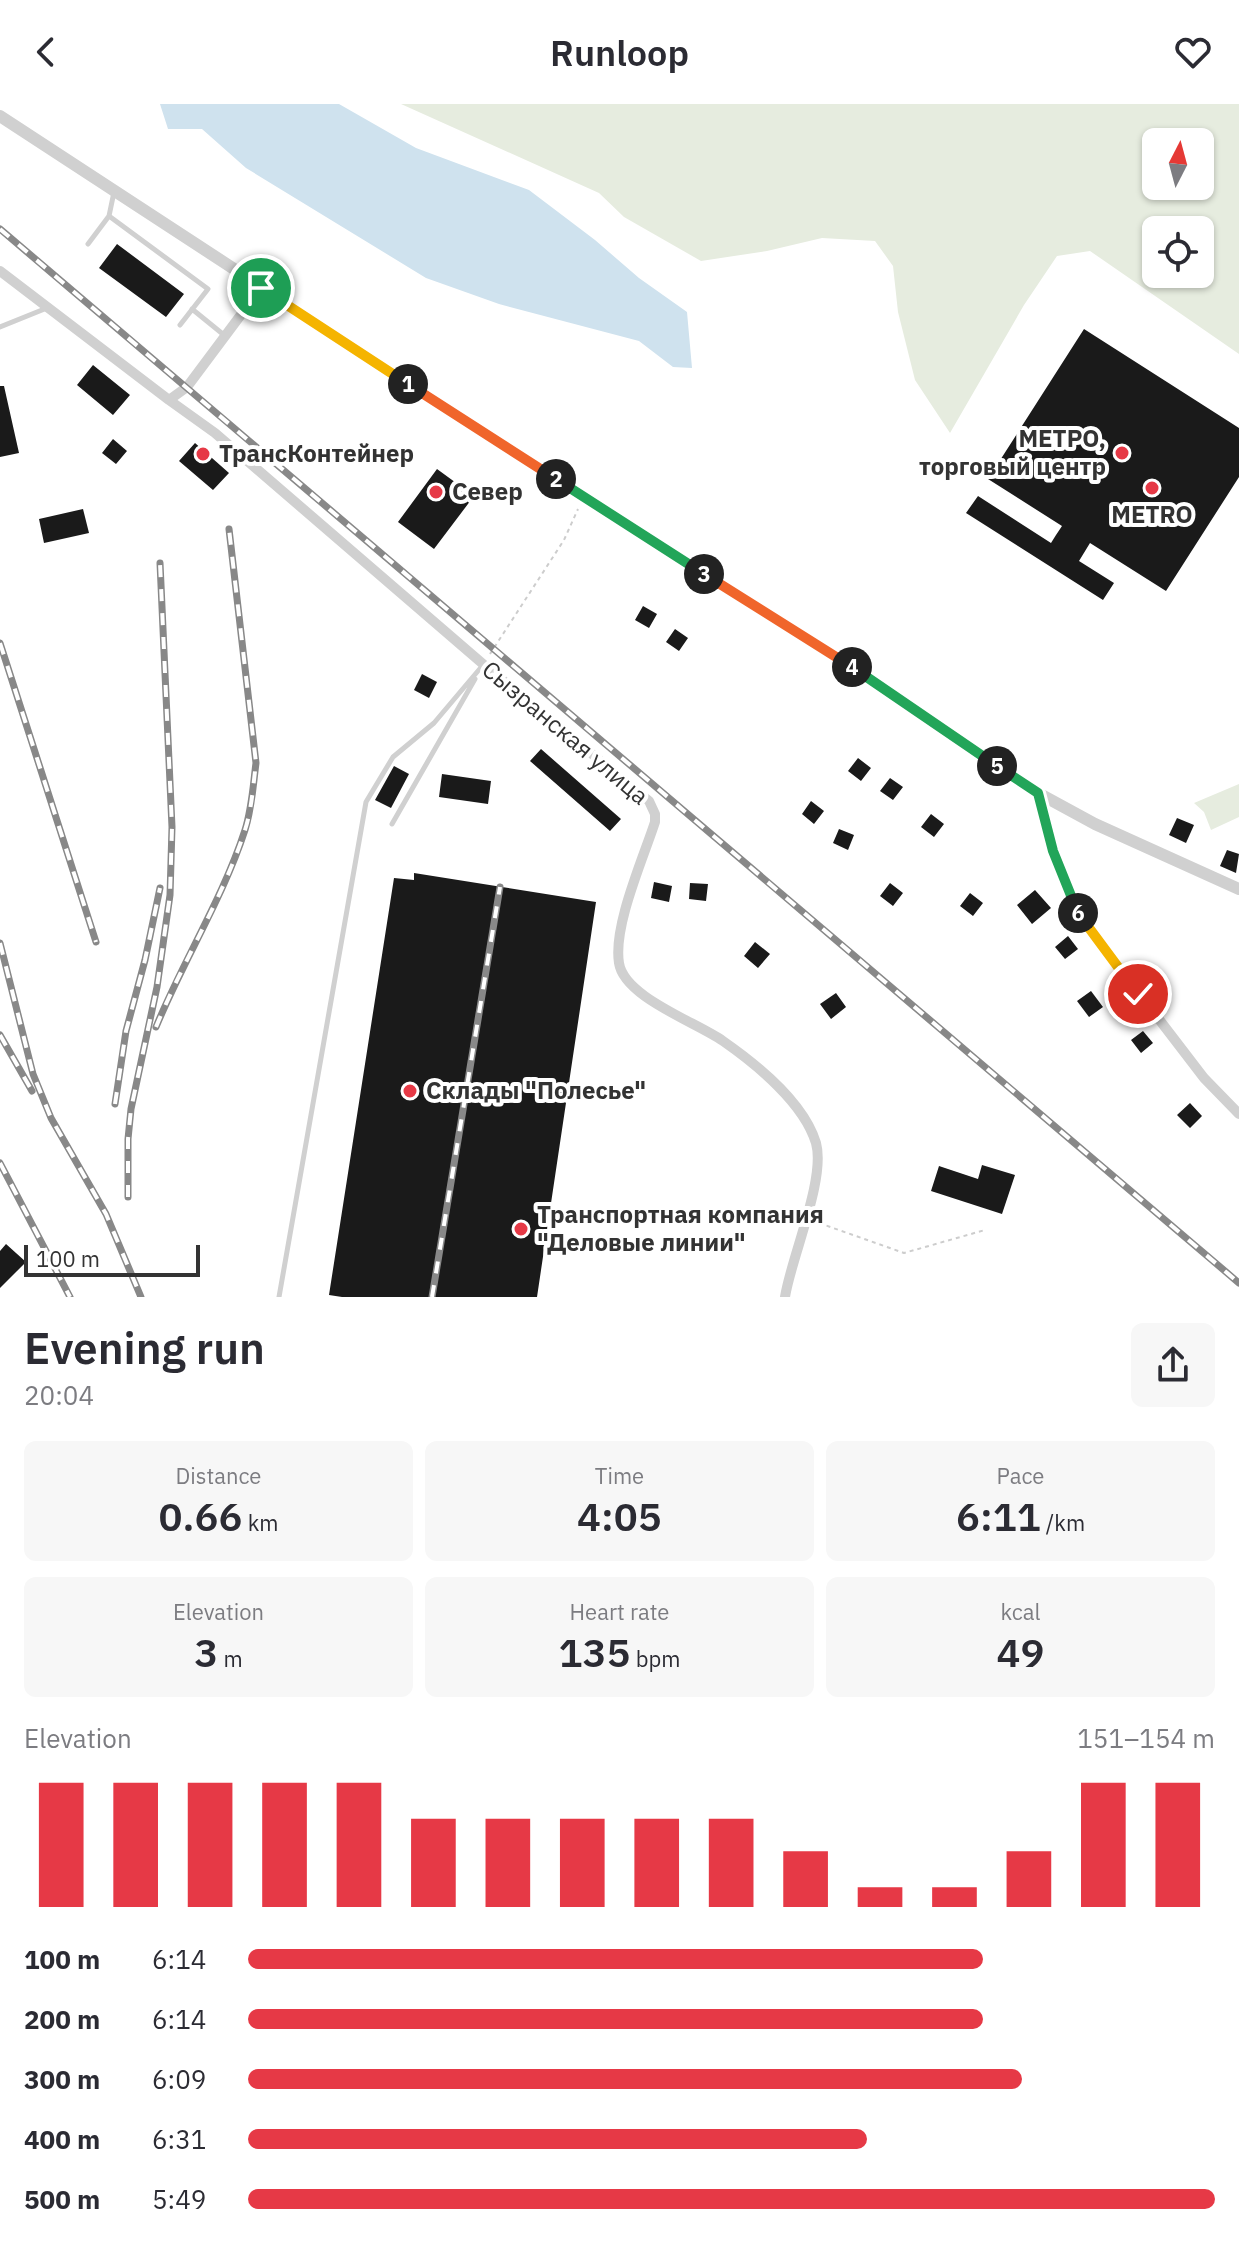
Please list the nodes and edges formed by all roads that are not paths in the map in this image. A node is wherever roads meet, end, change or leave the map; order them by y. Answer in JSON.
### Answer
{"nodes":[{"id":1,"x":0,"y":116,"type":"edge"},
{"id":2,"x":114,"y":191,"type":"junction"},
{"id":3,"x":109,"y":216,"type":"junction"},
{"id":4,"x":88,"y":244,"type":"dead end"},
{"id":5,"x":0,"y":271,"type":"edge"},
{"id":6,"x":261,"y":288,"type":"junction"},
{"id":7,"x":47,"y":308,"type":"junction"},
{"id":8,"x":192,"y":309,"type":"junction"},
{"id":9,"x":180,"y":325,"type":"dead end"},
{"id":10,"x":0,"y":327,"type":"edge"},
{"id":11,"x":225,"y":336,"type":"junction"},
{"id":12,"x":169,"y":400,"type":"junction"},
{"id":13,"x":483,"y":664,"type":"junction"},
{"id":14,"x":1038,"y":793,"type":"junction"},
{"id":15,"x":392,"y":824,"type":"dead end"},
{"id":16,"x":1239,"y":889,"type":"edge"},
{"id":17,"x":1239,"y":1114,"type":"edge"},
{"id":18,"x":279,"y":1297,"type":"edge"},
{"id":19,"x":785,"y":1297,"type":"edge"}],
"edges":[{"from":1,"to":2,"type":"street"},
{"from":2,"to":3,"type":"lane"},
{"from":2,"to":6,"type":"street"},
{"from":3,"to":4,"type":"lane"},
{"from":3,"to":8,"type":"lane"},
{"from":5,"to":7,"type":"street","name":"Сызранская улица"},
{"from":6,"to":11,"type":"street"},
{"from":6,"to":14,"type":"street"},
{"from":7,"to":10,"type":"lane"},
{"from":7,"to":12,"type":"street","name":"Сызранская улица"},
{"from":8,"to":9,"type":"lane"},
{"from":8,"to":11,"type":"lane"},
{"from":11,"to":12,"type":"street"},
{"from":12,"to":13,"type":"street","name":"Сызранская улица"},
{"from":13,"to":15,"type":"lane"},
{"from":13,"to":18,"type":"lane"},
{"from":13,"to":19,"type":"street","name":"Сызранская улица"},
{"from":14,"to":16,"type":"street"},
{"from":14,"to":17,"type":"street"}]}
